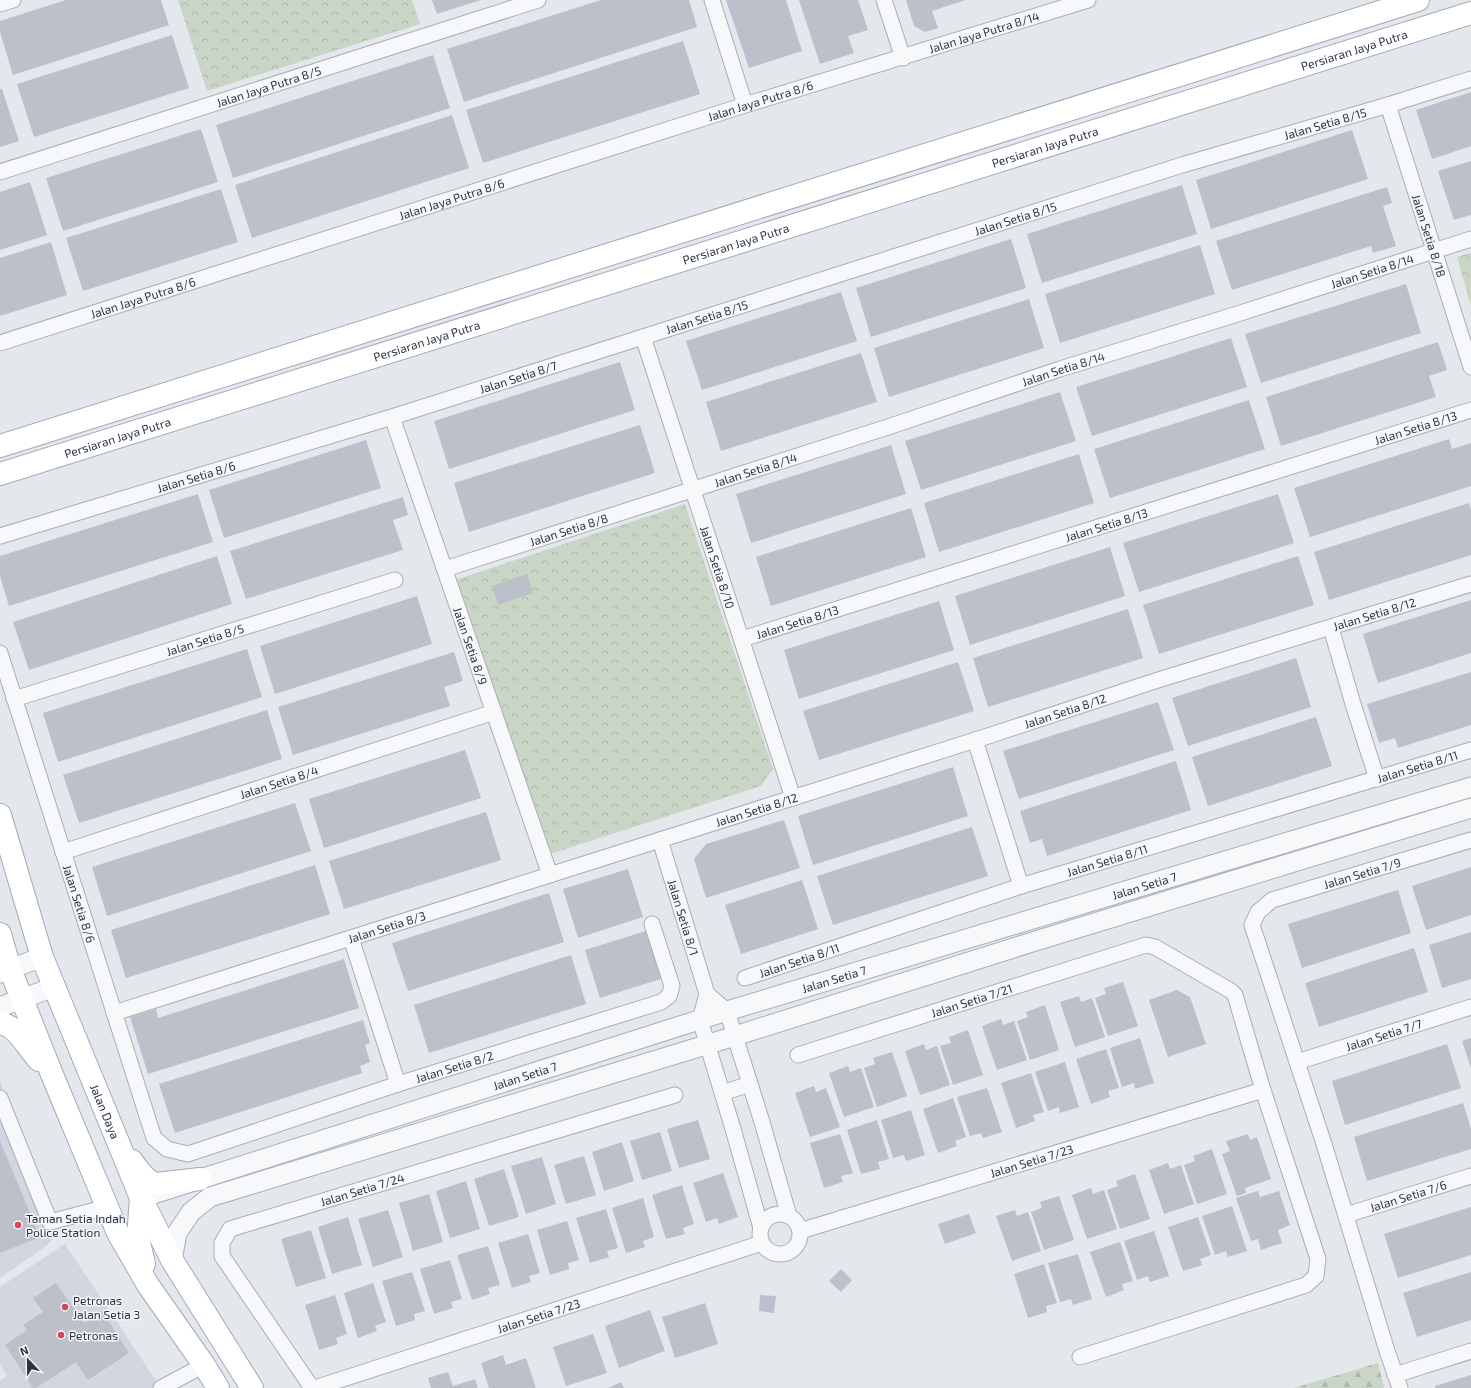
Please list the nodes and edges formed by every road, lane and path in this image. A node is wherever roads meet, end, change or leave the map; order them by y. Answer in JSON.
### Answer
{"nodes":[{"id":1,"x":13,"y":0,"type":"edge"},
{"id":2,"x":538,"y":0,"type":"edge"},
{"id":3,"x":712,"y":0,"type":"edge"},
{"id":4,"x":884,"y":0,"type":"edge"},
{"id":5,"x":1088,"y":0,"type":"edge"},
{"id":6,"x":1418,"y":0,"type":"edge"},
{"id":7,"x":0,"y":4,"type":"edge"},
{"id":8,"x":1056,"y":5,"type":"edge"},
{"id":9,"x":1471,"y":13,"type":"edge"},
{"id":10,"x":903,"y":58,"type":"junction"},
{"id":11,"x":1471,"y":79,"type":"edge"},
{"id":12,"x":746,"y":105,"type":"junction"},
{"id":13,"x":1388,"y":105,"type":"junction"},
{"id":14,"x":0,"y":172,"type":"edge"},
{"id":15,"x":1471,"y":239,"type":"edge"},
{"id":16,"x":1434,"y":251,"type":"junction"},
{"id":17,"x":643,"y":337,"type":"junction"},
{"id":18,"x":0,"y":343,"type":"edge"},
{"id":19,"x":1471,"y":367,"type":"edge"},
{"id":20,"x":1471,"y":410,"type":"edge"},
{"id":21,"x":392,"y":417,"type":"junction"},
{"id":22,"x":0,"y":446,"type":"edge"},
{"id":23,"x":0,"y":474,"type":"edge"},
{"id":24,"x":693,"y":489,"type":"junction"},
{"id":25,"x":0,"y":536,"type":"edge"},
{"id":26,"x":445,"y":569,"type":"junction"},
{"id":27,"x":395,"y":580,"type":"dead end"},
{"id":28,"x":1471,"y":584,"type":"edge"},
{"id":29,"x":1331,"y":628,"type":"junction"},
{"id":30,"x":742,"y":639,"type":"junction"},
{"id":31,"x":0,"y":653,"type":"edge"},
{"id":32,"x":14,"y":699,"type":"junction"},
{"id":33,"x":494,"y":712,"type":"junction"},
{"id":34,"x":975,"y":740,"type":"junction"},
{"id":35,"x":1471,"y":750,"type":"edge"},
{"id":36,"x":1377,"y":779,"type":"junction"},
{"id":37,"x":1471,"y":787,"type":"edge"},
{"id":38,"x":793,"y":798,"type":"junction"},
{"id":39,"x":1471,"y":808,"type":"edge"},
{"id":40,"x":0,"y":815,"type":"edge"},
{"id":41,"x":660,"y":840,"type":"junction"},
{"id":42,"x":1471,"y":840,"type":"edge"},
{"id":43,"x":63,"y":852,"type":"junction"},
{"id":44,"x":550,"y":875,"type":"junction"},
{"id":45,"x":1022,"y":886,"type":"junction"},
{"id":46,"x":652,"y":924,"type":"dead end"},
{"id":47,"x":0,"y":934,"type":"edge"},
{"id":48,"x":351,"y":938,"type":"junction"},
{"id":49,"x":42,"y":957,"type":"junction"},
{"id":50,"x":5,"y":971,"type":"edge"},
{"id":51,"x":745,"y":978,"type":"dead end"},
{"id":52,"x":54,"y":987,"type":"junction"},
{"id":53,"x":707,"y":994,"type":"junction"},
{"id":54,"x":22,"y":999,"type":"junction"},
{"id":55,"x":0,"y":1007,"type":"edge"},
{"id":56,"x":1471,"y":1007,"type":"edge"},
{"id":57,"x":727,"y":1011,"type":"junction"},
{"id":58,"x":114,"y":1013,"type":"junction"},
{"id":59,"x":700,"y":1020,"type":"junction"},
{"id":60,"x":0,"y":1023,"type":"edge"},
{"id":61,"x":735,"y":1036,"type":"junction"},
{"id":62,"x":708,"y":1044,"type":"junction"},
{"id":63,"x":798,"y":1055,"type":"dead end"},
{"id":64,"x":1297,"y":1062,"type":"junction"},
{"id":65,"x":51,"y":1072,"type":"junction"},
{"id":66,"x":398,"y":1084,"type":"junction"},
{"id":67,"x":750,"y":1084,"type":"junction"},
{"id":68,"x":1263,"y":1090,"type":"junction"},
{"id":69,"x":722,"y":1093,"type":"junction"},
{"id":70,"x":676,"y":1095,"type":"dead end"},
{"id":71,"x":0,"y":1098,"type":"edge"},
{"id":72,"x":121,"y":1148,"type":"junction"},
{"id":73,"x":167,"y":1149,"type":"joint"},
{"id":74,"x":1471,"y":1176,"type":"edge"},
{"id":75,"x":205,"y":1188,"type":"junction"},
{"id":76,"x":141,"y":1198,"type":"junction"},
{"id":77,"x":107,"y":1207,"type":"junction"},
{"id":78,"x":1346,"y":1215,"type":"junction"},
{"id":79,"x":789,"y":1216,"type":"junction"},
{"id":80,"x":761,"y":1228,"type":"junction"},
{"id":81,"x":800,"y":1231,"type":"junction"},
{"id":82,"x":762,"y":1243,"type":"junction"},
{"id":83,"x":172,"y":1260,"type":"junction"},
{"id":84,"x":148,"y":1285,"type":"junction"},
{"id":85,"x":1471,"y":1351,"type":"edge"},
{"id":86,"x":1080,"y":1357,"type":"dead end"},
{"id":87,"x":204,"y":1365,"type":"junction"},
{"id":88,"x":1398,"y":1382,"type":"edge"},
{"id":89,"x":165,"y":1387,"type":"edge"},
{"id":90,"x":218,"y":1388,"type":"edge"},
{"id":91,"x":252,"y":1388,"type":"edge"},
{"id":92,"x":312,"y":1388,"type":"edge"},
{"id":93,"x":315,"y":1388,"type":"edge"}],
"edges":[{"from":1,"to":7,"type":"street"},
{"from":2,"to":14,"type":"street","name":"Jalan Jaya Putra 8/5"},
{"from":3,"to":12,"type":"street"},
{"from":4,"to":10,"type":"street"},
{"from":5,"to":8,"type":"street","name":"Jalan Jaya Putra 8/14"},
{"from":6,"to":22,"type":"main road"},
{"from":8,"to":10,"type":"street","name":"Jalan Jaya Putra 8/14"},
{"from":9,"to":23,"type":"main road","name":"Persiaran Jaya Putra"},
{"from":10,"to":12,"type":"street","name":"Jalan Jaya Putra 8/6"},
{"from":11,"to":13,"type":"street","name":"Jalan Setia 8/15"},
{"from":12,"to":18,"type":"street","name":"Jalan Jaya Putra 8/6"},
{"from":13,"to":16,"type":"street","name":"Jalan Setia 8/18"},
{"from":13,"to":17,"type":"street","name":"Jalan Setia 8/15"},
{"from":15,"to":16,"type":"street","name":"Jalan Setia 8/14"},
{"from":16,"to":19,"type":"street","name":"Jalan Setia 8/18"},
{"from":16,"to":24,"type":"street","name":"Jalan Setia 8/14"},
{"from":17,"to":21,"type":"street","name":"Jalan Setia 8/7"},
{"from":17,"to":24,"type":"street","name":"Jalan Setia 8/10"},
{"from":20,"to":30,"type":"street","name":"Jalan Setia 8/13"},
{"from":21,"to":25,"type":"street","name":"Jalan Setia 8/6"},
{"from":21,"to":26,"type":"street","name":"Jalan Setia 8/9"},
{"from":24,"to":26,"type":"street","name":"Jalan Setia 8/8"},
{"from":24,"to":30,"type":"street","name":"Jalan Setia 8/10"},
{"from":26,"to":33,"type":"street","name":"Jalan Setia 8/9"},
{"from":27,"to":32,"type":"street","name":"Jalan Setia 8/5"},
{"from":28,"to":29,"type":"street","name":"Jalan Setia 8/12"},
{"from":29,"to":34,"type":"street","name":"Jalan Setia 8/12"},
{"from":29,"to":36,"type":"street"},
{"from":30,"to":38,"type":"street","name":"Jalan Setia 8/10"},
{"from":31,"to":32,"type":"street","name":"Jalan Setia 8/6"},
{"from":32,"to":43,"type":"street","name":"Jalan Setia 8/6"},
{"from":33,"to":43,"type":"street","name":"Jalan Setia 8/4"},
{"from":33,"to":44,"type":"street","name":"Jalan Setia 8/9"},
{"from":34,"to":38,"type":"street","name":"Jalan Setia 8/12"},
{"from":34,"to":45,"type":"street"},
{"from":35,"to":36,"type":"street","name":"Jalan Setia 8/11"},
{"from":36,"to":45,"type":"street","name":"Jalan Setia 8/11"},
{"from":37,"to":57,"type":"street","name":"Jalan Setia 7"},
{"from":38,"to":41,"type":"street","name":"Jalan Setia 8/12"},
{"from":39,"to":61,"type":"street","name":"Jalan Setia 7"},
{"from":40,"to":49,"type":"main road","name":"Jalan Daya"},
{"from":41,"to":44,"type":"street","name":"Jalan Setia 8/3"},
{"from":41,"to":53,"type":"street","name":"Jalan Setia 8/1"},
{"from":42,"to":64,"type":"street","name":"Jalan Setia 7/9"},
{"from":43,"to":58,"type":"street","name":"Jalan Setia 8/6"},
{"from":44,"to":48,"type":"street","name":"Jalan Setia 8/3"},
{"from":45,"to":51,"type":"street","name":"Jalan Setia 8/11"},
{"from":46,"to":66,"type":"street","name":"Jalan Setia 8/2"},
{"from":47,"to":50,"type":"main road"},
{"from":48,"to":58,"type":"street","name":"Jalan Setia 8/3"},
{"from":48,"to":66,"type":"street"},
{"from":49,"to":50,"type":"street"},
{"from":49,"to":52,"type":"main road","name":"Jalan Daya"},
{"from":50,"to":54,"type":"main road"},
{"from":52,"to":54,"type":"street"},
{"from":52,"to":72,"type":"main road","name":"Jalan Daya"},
{"from":53,"to":57,"type":"street"},
{"from":53,"to":59,"type":"street"},
{"from":54,"to":55,"type":"street"},
{"from":54,"to":65,"type":"main road"},
{"from":56,"to":64,"type":"street","name":"Jalan Setia 7/7"},
{"from":57,"to":59,"type":"street","name":"Jalan Setia 7"},
{"from":57,"to":61,"type":"street"},
{"from":58,"to":73,"type":"street","name":"Jalan Setia 8/6"},
{"from":59,"to":62,"type":"street"},
{"from":59,"to":75,"type":"street","name":"Jalan Setia 7"},
{"from":60,"to":65,"type":"main road"},
{"from":61,"to":62,"type":"street","name":"Jalan Setia 7"},
{"from":61,"to":67,"type":"street"},
{"from":62,"to":69,"type":"street"},
{"from":62,"to":75,"type":"street","name":"Jalan Setia 7"},
{"from":63,"to":68,"type":"street","name":"Jalan Setia 7/21"},
{"from":64,"to":78,"type":"street"},
{"from":65,"to":77,"type":"main road"},
{"from":66,"to":73,"type":"street","name":"Jalan Setia 8/2"},
{"from":67,"to":69,"type":"street"},
{"from":67,"to":79,"type":"street"},
{"from":68,"to":81,"type":"street","name":"Jalan Setia 7/23"},
{"from":68,"to":86,"type":"street"},
{"from":69,"to":80,"type":"street"},
{"from":70,"to":92,"type":"street","name":"Jalan Setia 7/24"},
{"from":71,"to":77,"type":"street"},
{"from":72,"to":75,"type":"main road"},
{"from":72,"to":76,"type":"main road","name":"Jalan Daya"},
{"from":74,"to":78,"type":"street","name":"Jalan Setia 7/6"},
{"from":75,"to":76,"type":"street"},
{"from":75,"to":83,"type":"street"},
{"from":76,"to":83,"type":"main road","name":"Jalan Daya"},
{"from":76,"to":84,"type":"main road"},
{"from":77,"to":84,"type":"main road"},
{"from":78,"to":88,"type":"street"},
{"from":79,"to":80,"type":"street"},
{"from":79,"to":81,"type":"street"},
{"from":80,"to":82,"type":"street"},
{"from":81,"to":82,"type":"street"},
{"from":82,"to":93,"type":"street","name":"Jalan Setia 7/23"},
{"from":83,"to":91,"type":"main road","name":"Jalan Daya"},
{"from":84,"to":87,"type":"main road"},
{"from":85,"to":88,"type":"street"},
{"from":87,"to":89,"type":"street"},
{"from":87,"to":90,"type":"main road"}]}
